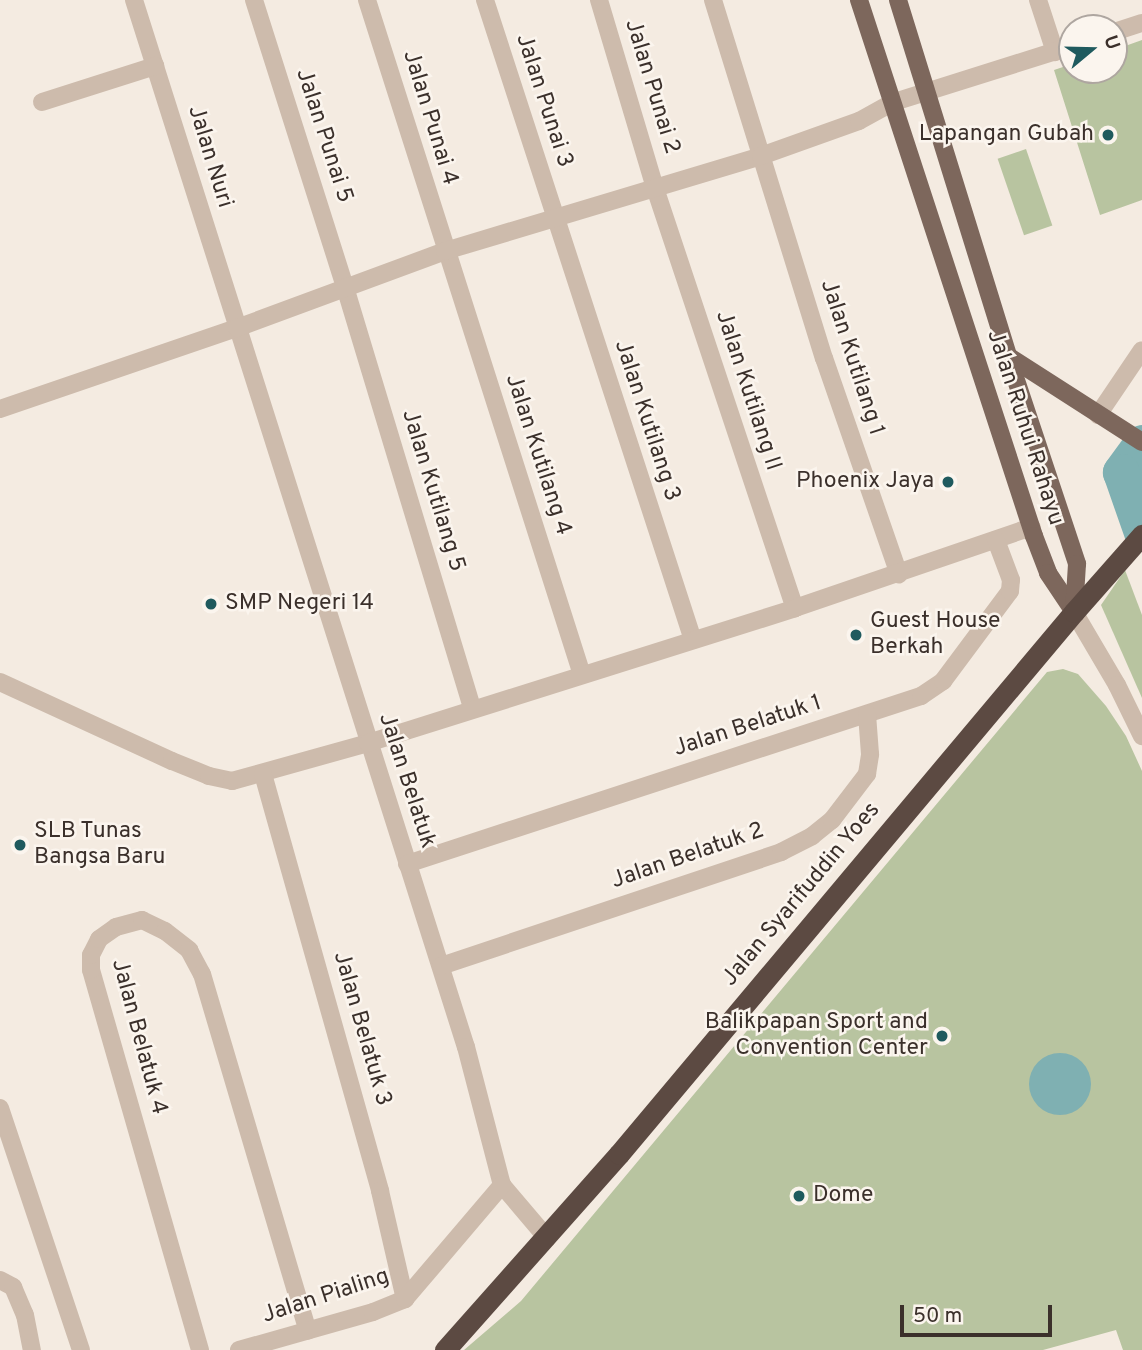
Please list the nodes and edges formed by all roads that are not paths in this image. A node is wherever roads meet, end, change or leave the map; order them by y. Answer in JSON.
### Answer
{"nodes":[{"id":1,"x":134,"y":0,"type":"edge"},
{"id":2,"x":254,"y":0,"type":"edge"},
{"id":3,"x":367,"y":0,"type":"edge"},
{"id":4,"x":485,"y":0,"type":"edge"},
{"id":5,"x":599,"y":0,"type":"edge"},
{"id":6,"x":713,"y":0,"type":"edge"},
{"id":7,"x":859,"y":0,"type":"edge"},
{"id":8,"x":898,"y":0,"type":"edge"},
{"id":9,"x":1038,"y":0,"type":"edge"},
{"id":10,"x":1058,"y":39,"type":"edge"},
{"id":11,"x":1058,"y":51,"type":"edge"},
{"id":12,"x":155,"y":66,"type":"junction"},
{"id":13,"x":926,"y":92,"type":"junction"},
{"id":14,"x":42,"y":102,"type":"dead end"},
{"id":15,"x":891,"y":103,"type":"junction"},
{"id":16,"x":761,"y":156,"type":"junction"},
{"id":17,"x":655,"y":188,"type":"junction"},
{"id":18,"x":554,"y":216,"type":"junction"},
{"id":19,"x":444,"y":251,"type":"junction"},
{"id":20,"x":345,"y":287,"type":"junction"},
{"id":21,"x":237,"y":328,"type":"junction"},
{"id":22,"x":1142,"y":350,"type":"edge"},
{"id":23,"x":1007,"y":356,"type":"junction"},
{"id":24,"x":0,"y":410,"type":"edge"},
{"id":25,"x":1098,"y":415,"type":"junction"},
{"id":26,"x":1142,"y":442,"type":"edge"},
{"id":27,"x":1031,"y":527,"type":"junction"},
{"id":28,"x":1142,"y":536,"type":"edge"},
{"id":29,"x":996,"y":540,"type":"junction"},
{"id":30,"x":899,"y":574,"type":"junction"},
{"id":31,"x":795,"y":608,"type":"junction"},
{"id":32,"x":1074,"y":612,"type":"junction"},
{"id":33,"x":693,"y":640,"type":"junction"},
{"id":34,"x":582,"y":675,"type":"junction"},
{"id":35,"x":0,"y":682,"type":"edge"},
{"id":36,"x":472,"y":708,"type":"junction"},
{"id":37,"x":867,"y":714,"type":"junction"},
{"id":38,"x":1142,"y":736,"type":"edge"},
{"id":39,"x":368,"y":743,"type":"junction"},
{"id":40,"x":263,"y":774,"type":"junction"},
{"id":41,"x":407,"y":864,"type":"junction"},
{"id":42,"x":441,"y":966,"type":"junction"},
{"id":43,"x":0,"y":1108,"type":"edge"},
{"id":44,"x":502,"y":1185,"type":"junction"},
{"id":45,"x":547,"y":1238,"type":"junction"},
{"id":46,"x":0,"y":1280,"type":"edge"},
{"id":47,"x":405,"y":1298,"type":"junction"},
{"id":48,"x":308,"y":1331,"type":"junction"},
{"id":49,"x":32,"y":1350,"type":"edge"},
{"id":50,"x":81,"y":1350,"type":"edge"},
{"id":51,"x":200,"y":1350,"type":"edge"},
{"id":52,"x":239,"y":1350,"type":"edge"},
{"id":53,"x":444,"y":1350,"type":"edge"}],
"edges":[{"from":1,"to":12,"type":"street","name":"Jalan Nuri"},
{"from":2,"to":20,"type":"street","name":"Jalan Punai 5"},
{"from":3,"to":19,"type":"street","name":"Jalan Punai 4"},
{"from":4,"to":18,"type":"street","name":"Jalan Punai 3"},
{"from":5,"to":17,"type":"street","name":"Jalan Punai 2"},
{"from":6,"to":16,"type":"street","name":"Jalan Kutilang 1"},
{"from":7,"to":15,"type":"main road","name":"Jalan Ruhui Rahayu"},
{"from":8,"to":13,"type":"main road","name":"Jalan Ruhui Rahayu"},
{"from":9,"to":10,"type":"street"},
{"from":11,"to":13,"type":"street"},
{"from":12,"to":14,"type":"street"},
{"from":12,"to":21,"type":"street","name":"Jalan Nuri"},
{"from":13,"to":15,"type":"street"},
{"from":13,"to":23,"type":"main road","name":"Jalan Ruhui Rahayu"},
{"from":15,"to":16,"type":"street"},
{"from":15,"to":27,"type":"main road","name":"Jalan Ruhui Rahayu"},
{"from":16,"to":17,"type":"street"},
{"from":16,"to":30,"type":"street","name":"Jalan Kutilang 1"},
{"from":17,"to":18,"type":"street"},
{"from":17,"to":31,"type":"street","name":"Jalan Kutilang II"},
{"from":18,"to":19,"type":"street"},
{"from":18,"to":33,"type":"street","name":"Jalan Kutilang 3"},
{"from":19,"to":20,"type":"street"},
{"from":19,"to":34,"type":"street","name":"Jalan Kutilang 4"},
{"from":20,"to":21,"type":"street"},
{"from":20,"to":36,"type":"street","name":"Jalan Kutilang 5"},
{"from":21,"to":24,"type":"street"},
{"from":21,"to":39,"type":"street","name":"Jalan Belatuk"},
{"from":22,"to":25,"type":"street"},
{"from":23,"to":25,"type":"main road","name":"Jalan Ruhui Rahayu"},
{"from":23,"to":32,"type":"main road","name":"Jalan Ruhui Rahayu"},
{"from":25,"to":26,"type":"main road","name":"Jalan Ruhui Rahayu"},
{"from":27,"to":29,"type":"street"},
{"from":27,"to":32,"type":"main road","name":"Jalan Ruhui Rahayu"},
{"from":28,"to":32,"type":"highway","name":"Jalan Syarifuddin Yoes"},
{"from":29,"to":30,"type":"street"},
{"from":29,"to":37,"type":"street","name":"Jalan Belatuk 1"},
{"from":30,"to":31,"type":"street"},
{"from":31,"to":33,"type":"street"},
{"from":32,"to":38,"type":"street"},
{"from":32,"to":45,"type":"highway","name":"Jalan Syarifuddin Yoes"},
{"from":33,"to":34,"type":"street"},
{"from":34,"to":36,"type":"street"},
{"from":35,"to":40,"type":"street"},
{"from":36,"to":39,"type":"street"},
{"from":37,"to":41,"type":"street","name":"Jalan Belatuk 1"},
{"from":37,"to":42,"type":"street","name":"Jalan Belatuk 2"},
{"from":39,"to":40,"type":"street"},
{"from":39,"to":41,"type":"street","name":"Jalan Belatuk"},
{"from":40,"to":47,"type":"street","name":"Jalan Belatuk 3"},
{"from":41,"to":42,"type":"street","name":"Jalan Belatuk"},
{"from":42,"to":44,"type":"street","name":"Jalan Belatuk"},
{"from":43,"to":50,"type":"street"},
{"from":44,"to":45,"type":"street","name":"Jalan Belatuk"},
{"from":44,"to":47,"type":"street","name":"Jalan Pialing"},
{"from":45,"to":53,"type":"highway","name":"Jalan Syarifuddin Yoes"},
{"from":46,"to":49,"type":"street"},
{"from":47,"to":48,"type":"street","name":"Jalan Pialing"},
{"from":48,"to":51,"type":"street","name":"Jalan Belatuk 4"},
{"from":48,"to":52,"type":"street","name":"Jalan Pialing"}]}
